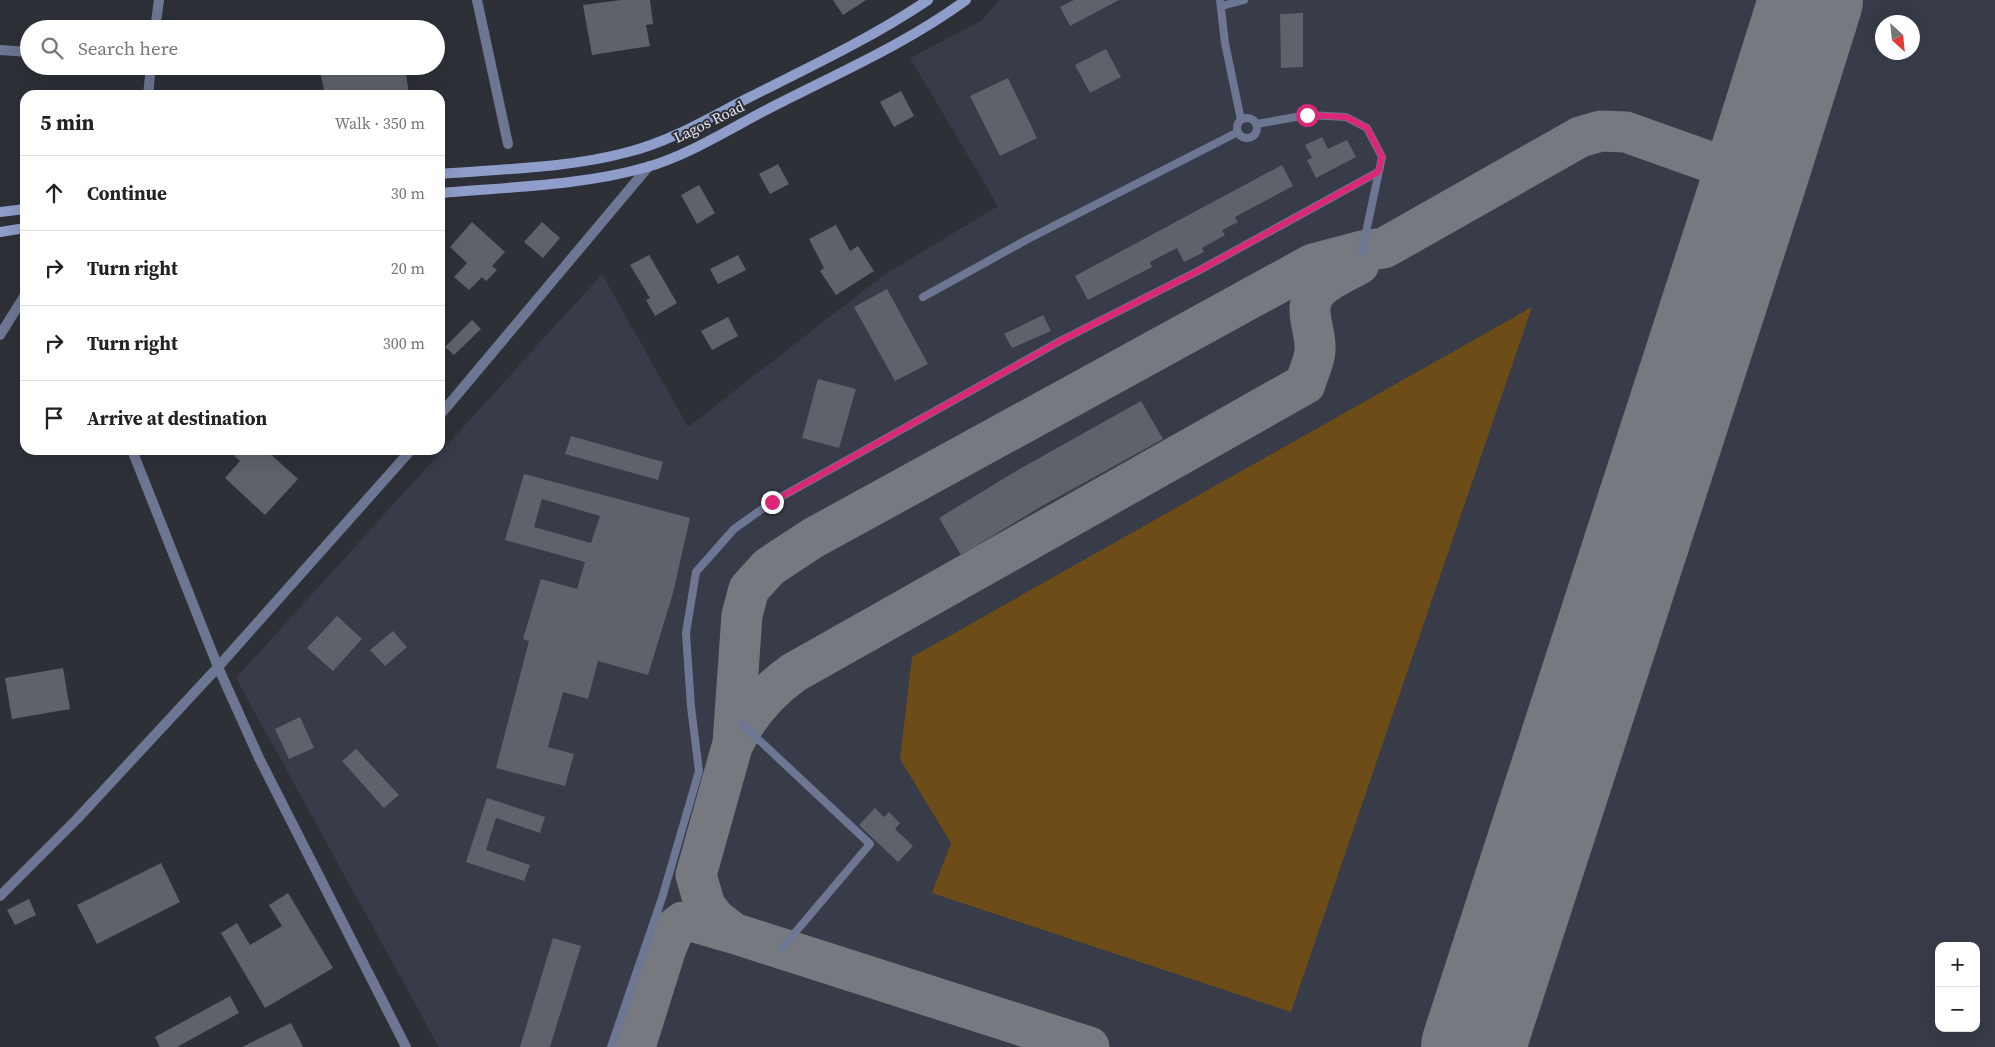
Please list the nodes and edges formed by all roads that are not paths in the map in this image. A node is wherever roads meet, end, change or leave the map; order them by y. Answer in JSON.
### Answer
{"nodes":[{"id":1,"x":159,"y":0,"type":"edge"},
{"id":2,"x":477,"y":0,"type":"edge"},
{"id":3,"x":928,"y":0,"type":"edge"},
{"id":4,"x":966,"y":0,"type":"edge"},
{"id":5,"x":1244,"y":0,"type":"edge"},
{"id":6,"x":1221,"y":3,"type":"edge"},
{"id":7,"x":156,"y":20,"type":"edge"},
{"id":8,"x":0,"y":50,"type":"edge"},
{"id":9,"x":20,"y":51,"type":"edge"},
{"id":10,"x":149,"y":75,"type":"edge"},
{"id":11,"x":148,"y":90,"type":"edge"},
{"id":12,"x":1241,"y":120,"type":"junction"},
{"id":13,"x":1257,"y":124,"type":"junction"},
{"id":14,"x":1238,"y":132,"type":"junction"},
{"id":15,"x":508,"y":144,"type":"dead end"},
{"id":16,"x":649,"y":166,"type":"junction"},
{"id":17,"x":1378,"y":172,"type":"junction"},
{"id":18,"x":445,"y":174,"type":"edge"},
{"id":19,"x":445,"y":193,"type":"edge"},
{"id":20,"x":20,"y":210,"type":"edge"},
{"id":21,"x":0,"y":212,"type":"edge"},
{"id":22,"x":20,"y":229,"type":"edge"},
{"id":23,"x":0,"y":232,"type":"edge"},
{"id":24,"x":1362,"y":251,"type":"dead end"},
{"id":25,"x":922,"y":297,"type":"dead end"},
{"id":26,"x":20,"y":303,"type":"edge"},
{"id":27,"x":0,"y":334,"type":"edge"},
{"id":28,"x":445,"y":409,"type":"edge"},
{"id":29,"x":134,"y":455,"type":"edge"},
{"id":30,"x":407,"y":455,"type":"edge"},
{"id":31,"x":218,"y":666,"type":"junction"},
{"id":32,"x":742,"y":724,"type":"dead end"},
{"id":33,"x":0,"y":896,"type":"edge"},
{"id":34,"x":782,"y":948,"type":"dead end"},
{"id":35,"x":406,"y":1047,"type":"edge"},
{"id":36,"x":611,"y":1047,"type":"edge"}],
"edges":[{"from":1,"to":7,"type":"street"},
{"from":2,"to":15,"type":"street"},
{"from":3,"to":18,"type":"main road","name":"Lagos Road"},
{"from":4,"to":16,"type":"main road","name":"Lagos Road"},
{"from":5,"to":6,"type":"lane"},
{"from":6,"to":12,"type":"lane"},
{"from":8,"to":9,"type":"street"},
{"from":10,"to":11,"type":"street"},
{"from":12,"to":13,"type":"lane"},
{"from":12,"to":14,"type":"lane"},
{"from":13,"to":14,"type":"lane"},
{"from":13,"to":17,"type":"lane"},
{"from":14,"to":25,"type":"lane"},
{"from":16,"to":19,"type":"main road","name":"Lagos Road"},
{"from":16,"to":28,"type":"street"},
{"from":17,"to":24,"type":"lane"},
{"from":17,"to":36,"type":"lane"},
{"from":20,"to":21,"type":"main road"},
{"from":22,"to":23,"type":"main road"},
{"from":26,"to":27,"type":"street"},
{"from":29,"to":31,"type":"street"},
{"from":30,"to":31,"type":"street"},
{"from":31,"to":33,"type":"street"},
{"from":31,"to":35,"type":"street"},
{"from":32,"to":34,"type":"lane"}]}
